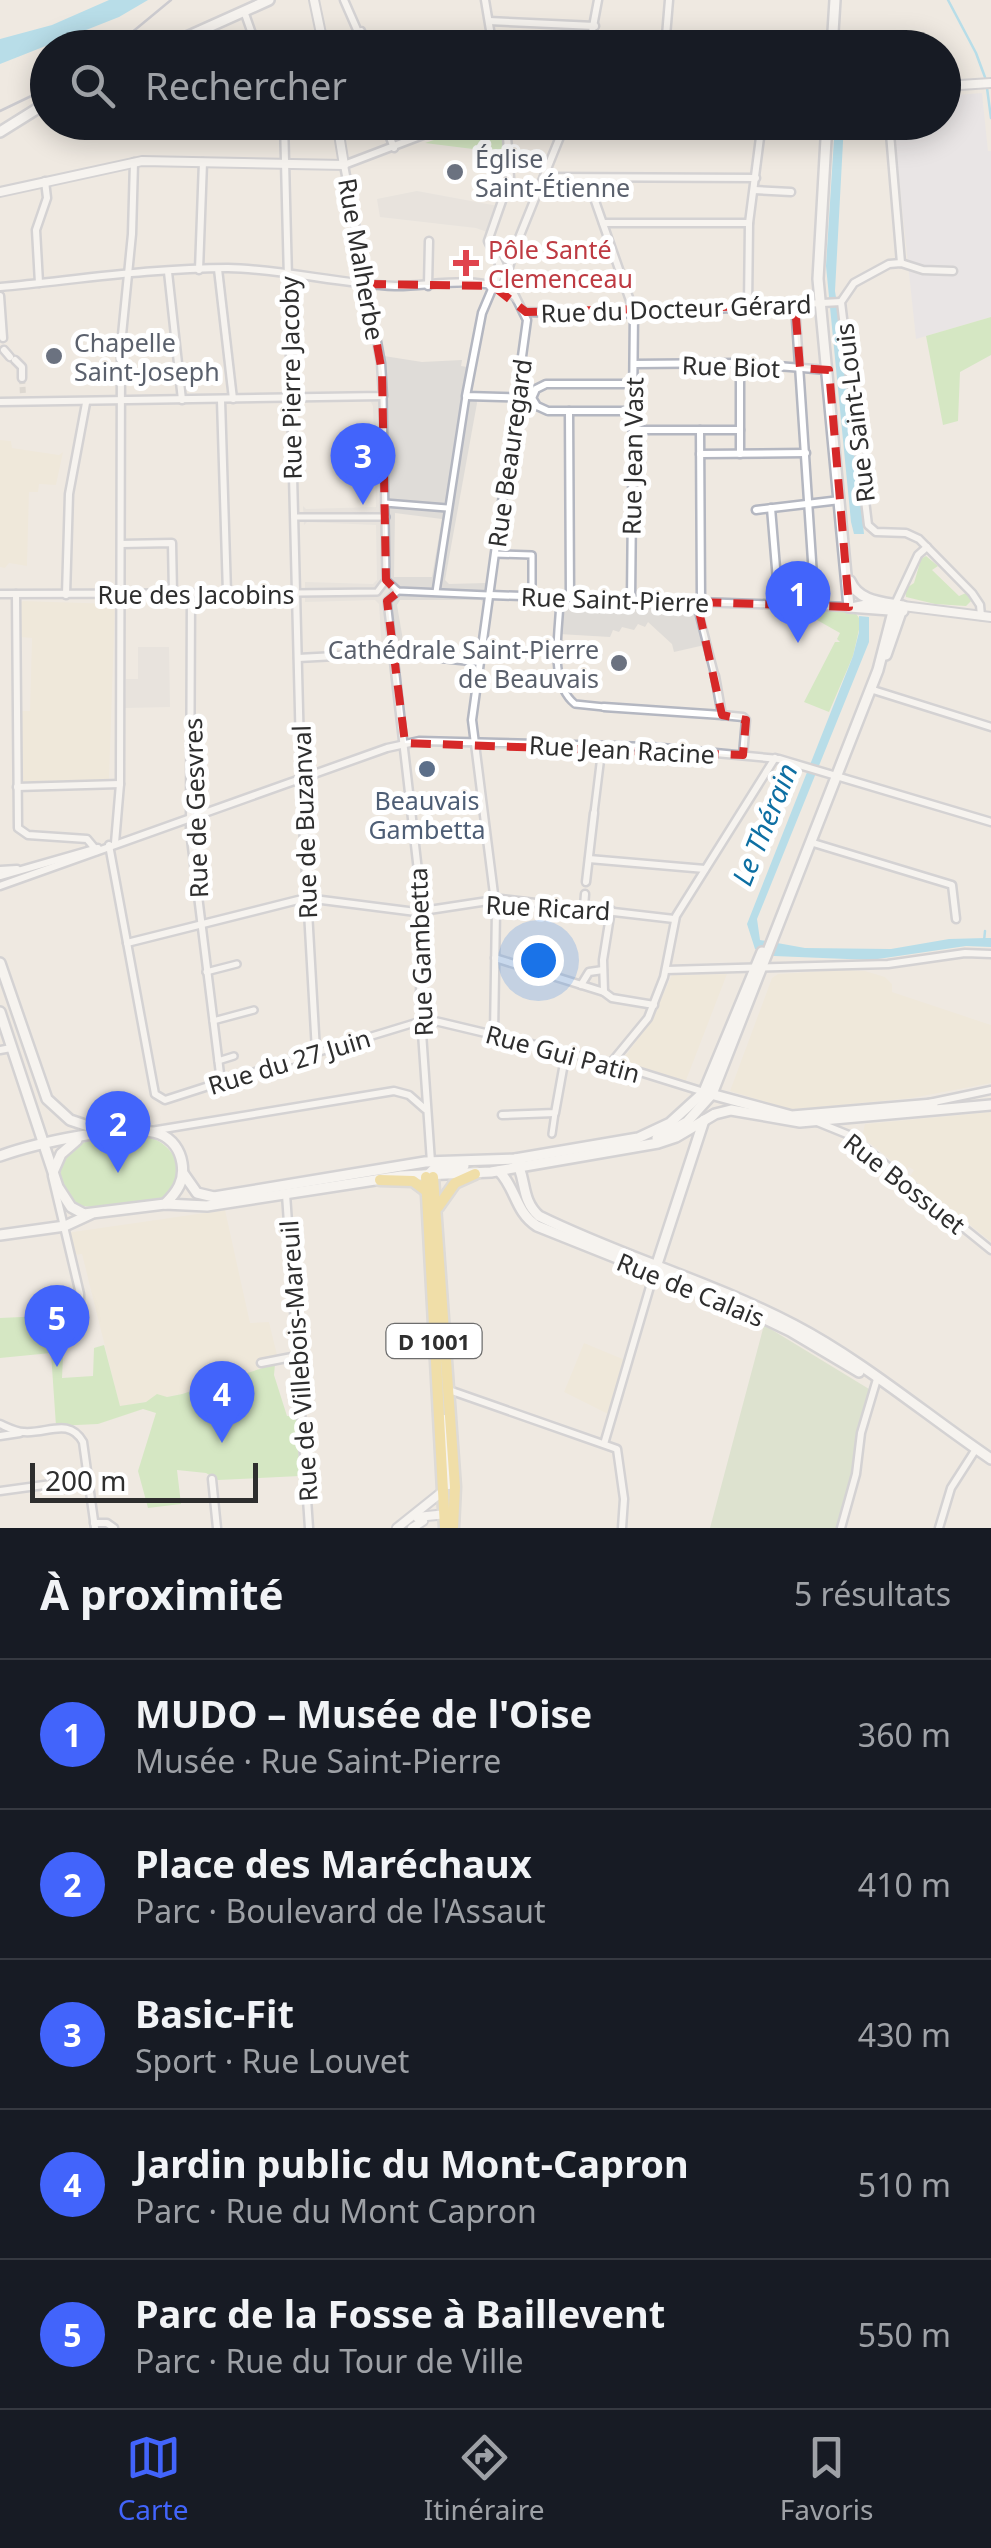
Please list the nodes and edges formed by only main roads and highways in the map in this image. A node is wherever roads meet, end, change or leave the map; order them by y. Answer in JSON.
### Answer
{"nodes":[{"id":1,"x":269,"y":0,"type":"edge"},
{"id":2,"x":835,"y":0,"type":"edge"},
{"id":3,"x":203,"y":30,"type":"edge"},
{"id":4,"x":833,"y":30,"type":"edge"},
{"id":5,"x":30,"y":111,"type":"edge"},
{"id":6,"x":1,"y":126,"type":"edge"},
{"id":7,"x":826,"y":140,"type":"edge"},
{"id":8,"x":848,"y":574,"type":"junction"},
{"id":9,"x":870,"y":608,"type":"junction"},
{"id":10,"x":898,"y":608,"type":"junction"},
{"id":11,"x":888,"y":632,"type":"junction"},
{"id":12,"x":878,"y":670,"type":"junction"},
{"id":13,"x":0,"y":962,"type":"edge"},
{"id":14,"x":0,"y":1012,"type":"edge"},
{"id":15,"x":6,"y":1049,"type":"edge"},
{"id":16,"x":708,"y":1093,"type":"junction"},
{"id":17,"x":991,"y":1104,"type":"edge"},
{"id":18,"x":703,"y":1106,"type":"junction"},
{"id":19,"x":704,"y":1121,"type":"junction"},
{"id":20,"x":114,"y":1134,"type":"junction"},
{"id":21,"x":84,"y":1137,"type":"junction"},
{"id":22,"x":42,"y":1142,"type":"junction"},
{"id":23,"x":621,"y":1148,"type":"junction"},
{"id":24,"x":0,"y":1156,"type":"edge"},
{"id":25,"x":518,"y":1163,"type":"junction"},
{"id":26,"x":497,"y":1166,"type":"junction"},
{"id":27,"x":430,"y":1171,"type":"junction"},
{"id":28,"x":183,"y":1172,"type":"junction"},
{"id":29,"x":476,"y":1174,"type":"junction"},
{"id":30,"x":380,"y":1180,"type":"junction"},
{"id":31,"x":56,"y":1181,"type":"junction"},
{"id":32,"x":425,"y":1190,"type":"junction"},
{"id":33,"x":165,"y":1204,"type":"junction"},
{"id":34,"x":435,"y":1212,"type":"junction"},
{"id":35,"x":93,"y":1214,"type":"junction"},
{"id":36,"x":0,"y":1235,"type":"edge"},
{"id":37,"x":655,"y":1269,"type":"junction"},
{"id":38,"x":991,"y":1459,"type":"edge"},
{"id":39,"x":442,"y":1520,"type":"edge"},
{"id":40,"x":454,"y":1528,"type":"edge"}],
"edges":[{"from":1,"to":3,"type":"main road"},
{"from":2,"to":4,"type":"main road"},
{"from":5,"to":6,"type":"main road"},
{"from":7,"to":8,"type":"main road"},
{"from":8,"to":9,"type":"main road","name":"Rue Saint-Pierre"},
{"from":8,"to":10,"type":"main road","name":"Rue Saint-Pierre"},
{"from":9,"to":10,"type":"main road","name":"Rue Saint-Pierre"},
{"from":9,"to":11,"type":"main road"},
{"from":10,"to":11,"type":"main road"},
{"from":10,"to":12,"type":"main road"},
{"from":11,"to":12,"type":"main road"},
{"from":12,"to":16,"type":"main road"},
{"from":13,"to":20,"type":"main road"},
{"from":14,"to":15,"type":"main road"},
{"from":15,"to":22,"type":"main road"},
{"from":16,"to":17,"type":"main road"},
{"from":16,"to":18,"type":"main road"},
{"from":16,"to":25,"type":"main road"},
{"from":17,"to":19,"type":"main road"},
{"from":18,"to":19,"type":"main road"},
{"from":18,"to":23,"type":"main road"},
{"from":19,"to":23,"type":"main road"},
{"from":19,"to":37,"type":"main road"},
{"from":20,"to":21,"type":"main road"},
{"from":20,"to":28,"type":"main road"},
{"from":21,"to":22,"type":"main road"},
{"from":21,"to":31,"type":"main road"},
{"from":22,"to":24,"type":"main road"},
{"from":22,"to":31,"type":"main road"},
{"from":23,"to":25,"type":"main road"},
{"from":25,"to":26,"type":"main road"},
{"from":25,"to":37,"type":"main road","name":"Rue de Calais"},
{"from":26,"to":27,"type":"main road"},
{"from":26,"to":29,"type":"main road"},
{"from":26,"to":37,"type":"main road","name":"Rue de Calais"},
{"from":27,"to":28,"type":"main road"},
{"from":27,"to":29,"type":"main road"},
{"from":27,"to":30,"type":"main road"},
{"from":27,"to":32,"type":"main road","number":"D 1001"},
{"from":27,"to":34,"type":"main road","number":"D 1001"},
{"from":28,"to":33,"type":"main road"},
{"from":29,"to":34,"type":"main road"},
{"from":30,"to":32,"type":"main road"},
{"from":30,"to":33,"type":"main road"},
{"from":31,"to":35,"type":"main road"},
{"from":32,"to":39,"type":"main road","number":"D 1001"},
{"from":33,"to":35,"type":"main road"},
{"from":34,"to":40,"type":"main road","number":"D 1001"},
{"from":35,"to":36,"type":"main road"},
{"from":37,"to":38,"type":"main road","name":"Rue de Calais"}]}
